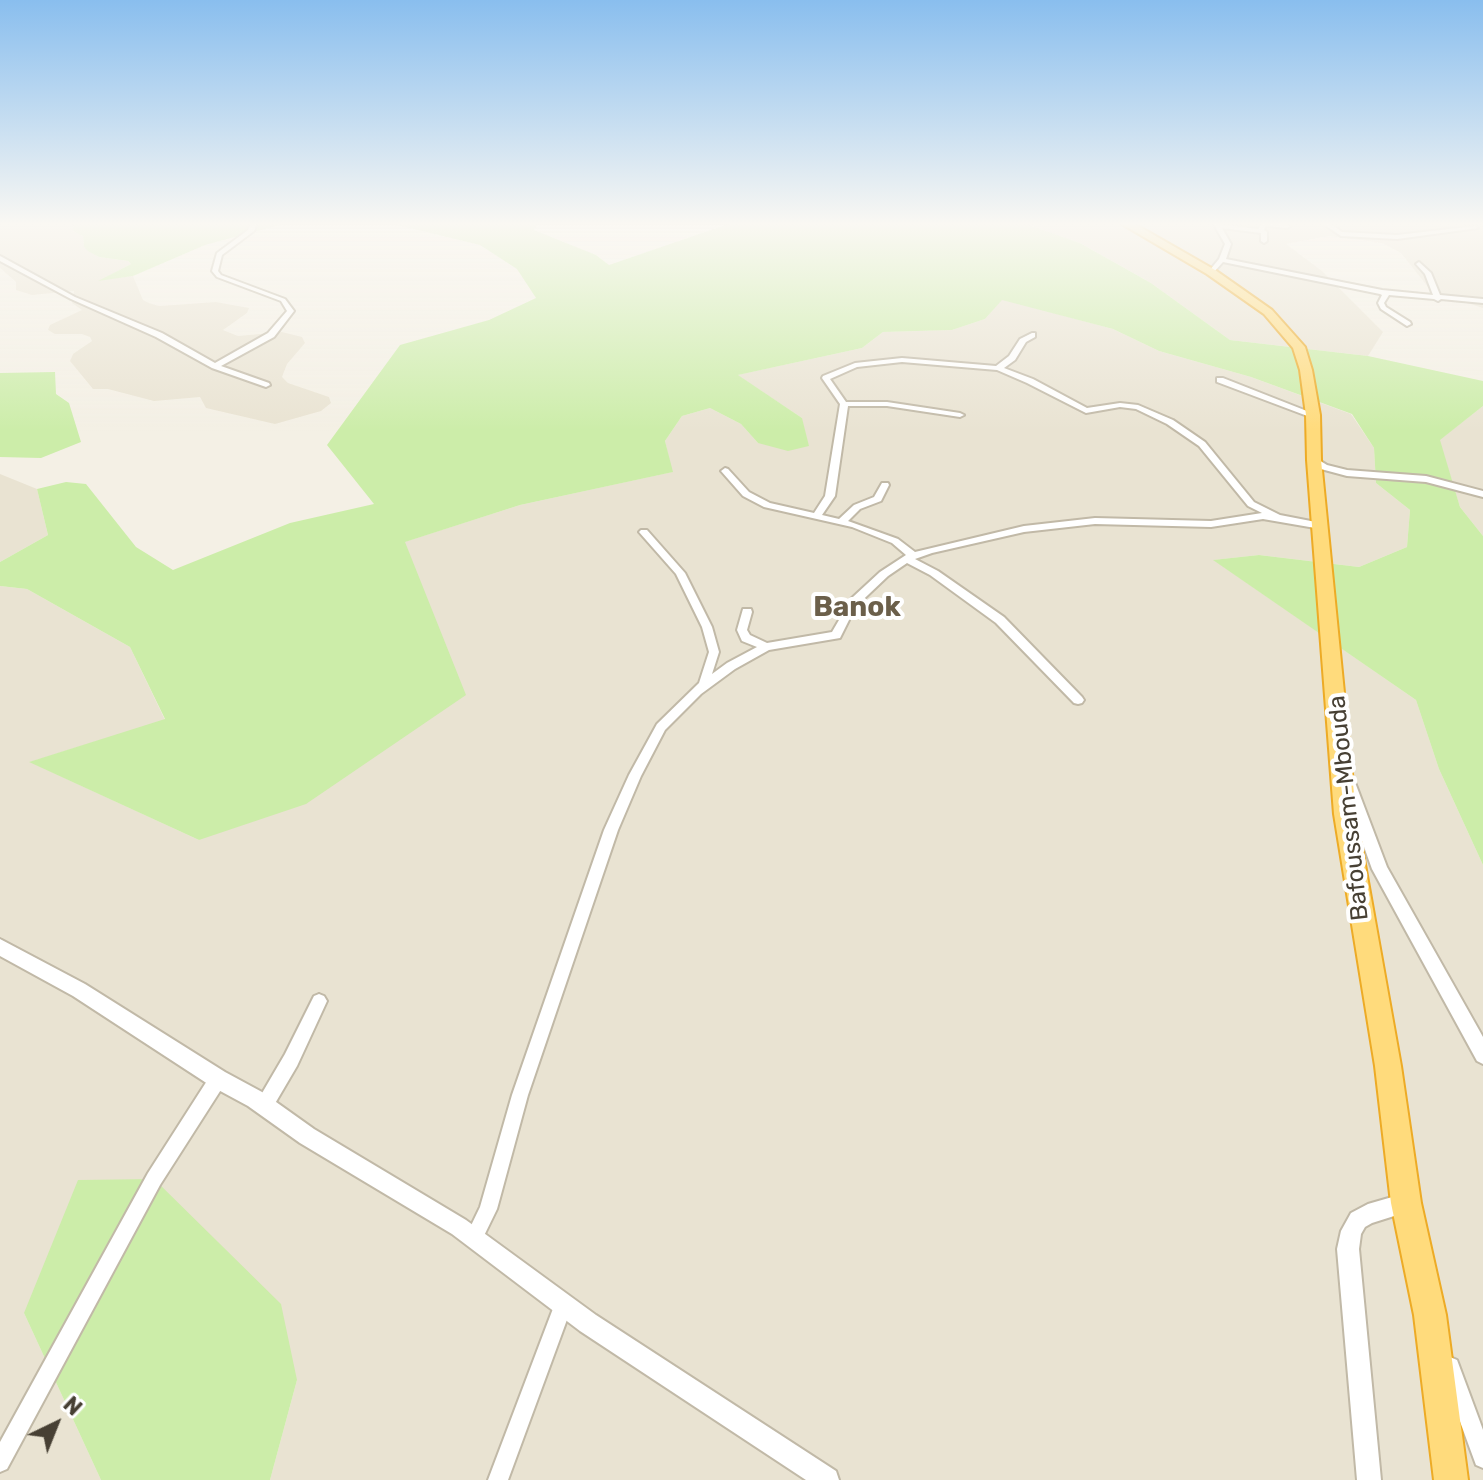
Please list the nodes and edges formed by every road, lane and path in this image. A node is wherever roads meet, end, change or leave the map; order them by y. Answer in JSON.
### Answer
{"nodes":[{"id":1,"x":62,"y":292,"type":"edge"},
{"id":2,"x":262,"y":292,"type":"edge"},
{"id":3,"x":1245,"y":292,"type":"edge"},
{"id":4,"x":1382,"y":292,"type":"joint"},
{"id":5,"x":1435,"y":292,"type":"edge"},
{"id":6,"x":1438,"y":299,"type":"junction"},
{"id":7,"x":1483,"y":301,"type":"edge"},
{"id":8,"x":1407,"y":324,"type":"dead end"},
{"id":9,"x":1032,"y":335,"type":"dead end"},
{"id":10,"x":215,"y":366,"type":"junction"},
{"id":11,"x":998,"y":368,"type":"junction"},
{"id":12,"x":1220,"y":380,"type":"dead end"},
{"id":13,"x":266,"y":385,"type":"dead end"},
{"id":14,"x":844,"y":404,"type":"junction"},
{"id":15,"x":960,"y":415,"type":"dead end"},
{"id":16,"x":1313,"y":415,"type":"junction"},
{"id":17,"x":1314,"y":460,"type":"junction"},
{"id":18,"x":725,"y":471,"type":"dead end"},
{"id":19,"x":885,"y":485,"type":"dead end"},
{"id":20,"x":1483,"y":494,"type":"edge"},
{"id":21,"x":817,"y":516,"type":"junction"},
{"id":22,"x":1277,"y":517,"type":"junction"},
{"id":23,"x":842,"y":521,"type":"junction"},
{"id":24,"x":1321,"y":526,"type":"junction"},
{"id":25,"x":644,"y":532,"type":"dead end"},
{"id":26,"x":911,"y":557,"type":"junction"},
{"id":27,"x":747,"y":612,"type":"dead end"},
{"id":28,"x":766,"y":647,"type":"junction"},
{"id":29,"x":700,"y":688,"type":"junction"},
{"id":30,"x":1078,"y":700,"type":"dead end"},
{"id":31,"x":1343,"y":765,"type":"junction"},
{"id":32,"x":0,"y":947,"type":"edge"},
{"id":33,"x":319,"y":1001,"type":"dead end"},
{"id":34,"x":1483,"y":1055,"type":"edge"},
{"id":35,"x":218,"y":1079,"type":"junction"},
{"id":36,"x":264,"y":1106,"type":"junction"},
{"id":37,"x":1406,"y":1203,"type":"junction"},
{"id":38,"x":474,"y":1238,"type":"junction"},
{"id":39,"x":563,"y":1306,"type":"junction"},
{"id":40,"x":1430,"y":1315,"type":"junction"},
{"id":41,"x":1483,"y":1458,"type":"edge"},
{"id":42,"x":0,"y":1462,"type":"edge"},
{"id":43,"x":498,"y":1480,"type":"edge"},
{"id":44,"x":827,"y":1480,"type":"edge"},
{"id":45,"x":1369,"y":1480,"type":"edge"},
{"id":46,"x":1451,"y":1480,"type":"edge"}],
"edges":[{"from":1,"to":10,"type":"street"},
{"from":2,"to":10,"type":"street"},
{"from":3,"to":16,"type":"highway","name":"Bafoussam-Mbouda"},
{"from":4,"to":6,"type":"street"},
{"from":4,"to":8,"type":"street"},
{"from":5,"to":6,"type":"street"},
{"from":6,"to":7,"type":"street"},
{"from":9,"to":11,"type":"street"},
{"from":10,"to":13,"type":"street"},
{"from":11,"to":14,"type":"street"},
{"from":11,"to":22,"type":"street"},
{"from":12,"to":16,"type":"street"},
{"from":14,"to":15,"type":"street"},
{"from":14,"to":21,"type":"street"},
{"from":16,"to":17,"type":"highway","name":"Bafoussam-Mbouda"},
{"from":17,"to":20,"type":"street"},
{"from":17,"to":24,"type":"highway","name":"Bafoussam-Mbouda"},
{"from":18,"to":21,"type":"street"},
{"from":19,"to":23,"type":"street"},
{"from":21,"to":23,"type":"street"},
{"from":22,"to":24,"type":"street"},
{"from":22,"to":26,"type":"street"},
{"from":23,"to":26,"type":"street"},
{"from":24,"to":31,"type":"highway","name":"Bafoussam-Mbouda"},
{"from":25,"to":29,"type":"street"},
{"from":26,"to":28,"type":"street"},
{"from":26,"to":30,"type":"street"},
{"from":27,"to":28,"type":"street"},
{"from":28,"to":29,"type":"street"},
{"from":29,"to":38,"type":"street"},
{"from":31,"to":34,"type":"street"},
{"from":31,"to":37,"type":"highway","name":"Bafoussam-Mbouda"},
{"from":32,"to":35,"type":"street"},
{"from":33,"to":36,"type":"street"},
{"from":35,"to":36,"type":"street"},
{"from":35,"to":42,"type":"street"},
{"from":36,"to":38,"type":"street"},
{"from":37,"to":40,"type":"highway","name":"Bafoussam-Mbouda"},
{"from":37,"to":45,"type":"street"},
{"from":38,"to":39,"type":"street"},
{"from":39,"to":43,"type":"street"},
{"from":39,"to":44,"type":"street"},
{"from":40,"to":41,"type":"street"},
{"from":40,"to":46,"type":"highway","name":"Bafoussam-Mbouda"}]}
